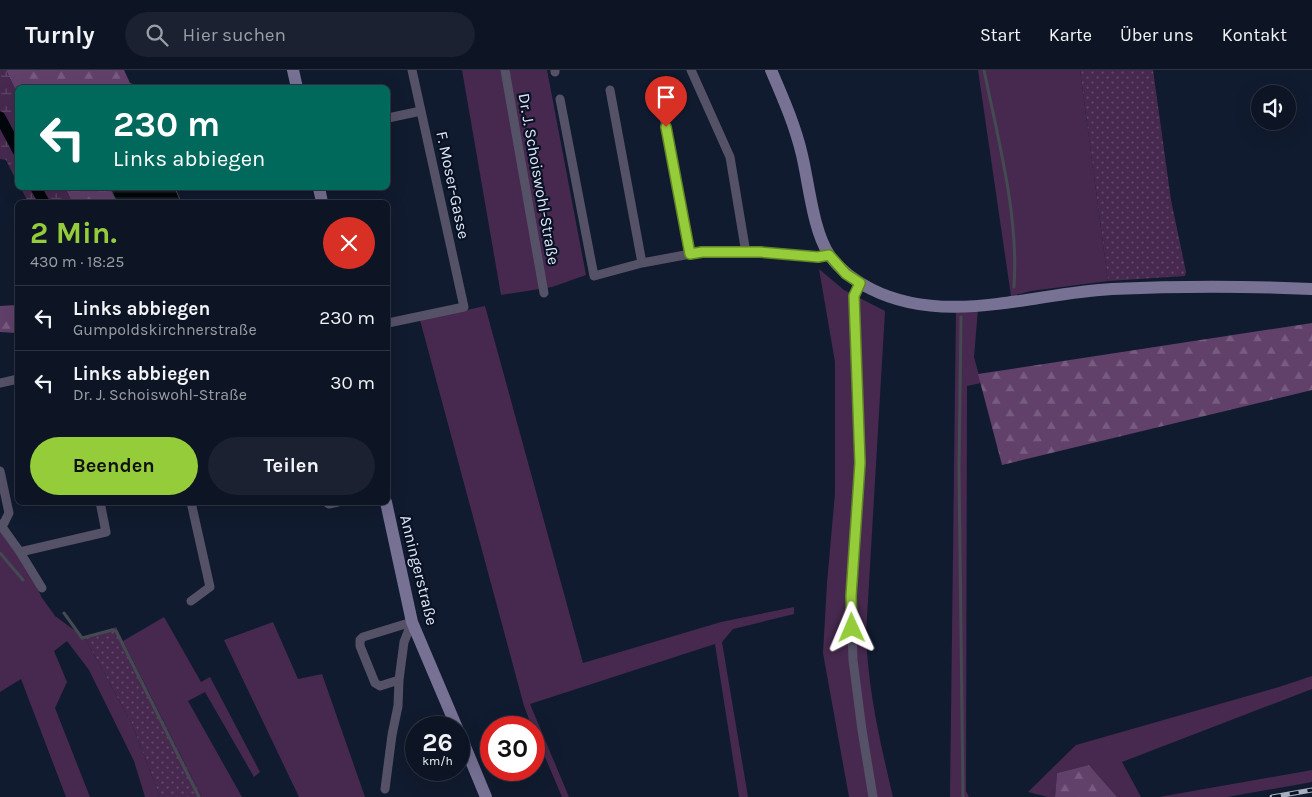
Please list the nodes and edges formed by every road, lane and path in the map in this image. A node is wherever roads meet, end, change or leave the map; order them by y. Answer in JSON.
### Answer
{"nodes":[{"id":1,"x":293,"y":70,"type":"edge"},
{"id":2,"x":412,"y":70,"type":"edge"},
{"id":3,"x":505,"y":70,"type":"edge"},
{"id":4,"x":691,"y":70,"type":"edge"},
{"id":5,"x":771,"y":70,"type":"edge"},
{"id":6,"x":296,"y":85,"type":"edge"},
{"id":7,"x":610,"y":90,"type":"dead end"},
{"id":8,"x":659,"y":91,"type":"dead end"},
{"id":9,"x":560,"y":99,"type":"dead end"},
{"id":10,"x":421,"y":111,"type":"junction"},
{"id":11,"x":390,"y":118,"type":"edge"},
{"id":12,"x":746,"y":253,"type":"junction"},
{"id":13,"x":690,"y":254,"type":"junction"},
{"id":14,"x":829,"y":255,"type":"junction"},
{"id":15,"x":642,"y":263,"type":"junction"},
{"id":16,"x":860,"y":283,"type":"junction"},
{"id":17,"x":1312,"y":289,"type":"edge"},
{"id":18,"x":544,"y":293,"type":"dead end"},
{"id":19,"x":390,"y":323,"type":"edge"},
{"id":20,"x":15,"y":380,"type":"edge"},
{"id":21,"x":0,"y":383,"type":"edge"},
{"id":22,"x":0,"y":471,"type":"edge"},
{"id":23,"x":101,"y":505,"type":"edge"},
{"id":24,"x":192,"y":505,"type":"edge"},
{"id":25,"x":387,"y":505,"type":"edge"},
{"id":26,"x":1,"y":525,"type":"edge"},
{"id":27,"x":20,"y":552,"type":"junction"},
{"id":28,"x":42,"y":588,"type":"dead end"},
{"id":29,"x":192,"y":601,"type":"dead end"},
{"id":30,"x":412,"y":622,"type":"junction"},
{"id":31,"x":399,"y":680,"type":"junction"},
{"id":32,"x":452,"y":716,"type":"edge"},
{"id":33,"x":470,"y":758,"type":"edge"},
{"id":34,"x":384,"y":789,"type":"dead end"},
{"id":35,"x":486,"y":797,"type":"edge"},
{"id":36,"x":873,"y":797,"type":"edge"}],
"edges":[{"from":1,"to":6,"type":"street"},
{"from":2,"to":10,"type":"street","name":"F. Moser-Gasse"},
{"from":3,"to":18,"type":"street","name":"Dr. J. Schoiswohl-Straße"},
{"from":4,"to":12,"type":"street"},
{"from":5,"to":14,"type":"street"},
{"from":7,"to":15,"type":"street"},
{"from":8,"to":13,"type":"street"},
{"from":9,"to":15,"type":"street"},
{"from":10,"to":11,"type":"street"},
{"from":10,"to":19,"type":"street","name":"F. Moser-Gasse"},
{"from":12,"to":13,"type":"street"},
{"from":12,"to":14,"type":"street"},
{"from":13,"to":15,"type":"street"},
{"from":14,"to":16,"type":"street"},
{"from":16,"to":17,"type":"street"},
{"from":16,"to":36,"type":"street"},
{"from":20,"to":21,"type":"street"},
{"from":22,"to":26,"type":"street"},
{"from":23,"to":27,"type":"street"},
{"from":24,"to":29,"type":"street"},
{"from":25,"to":30,"type":"street","name":"Anningerstraße"},
{"from":26,"to":27,"type":"street"},
{"from":27,"to":28,"type":"street"},
{"from":30,"to":31,"type":"street"},
{"from":30,"to":31,"type":"street"},
{"from":30,"to":32,"type":"street","name":"Anningerstraße"},
{"from":31,"to":34,"type":"street"},
{"from":33,"to":35,"type":"street"}]}
